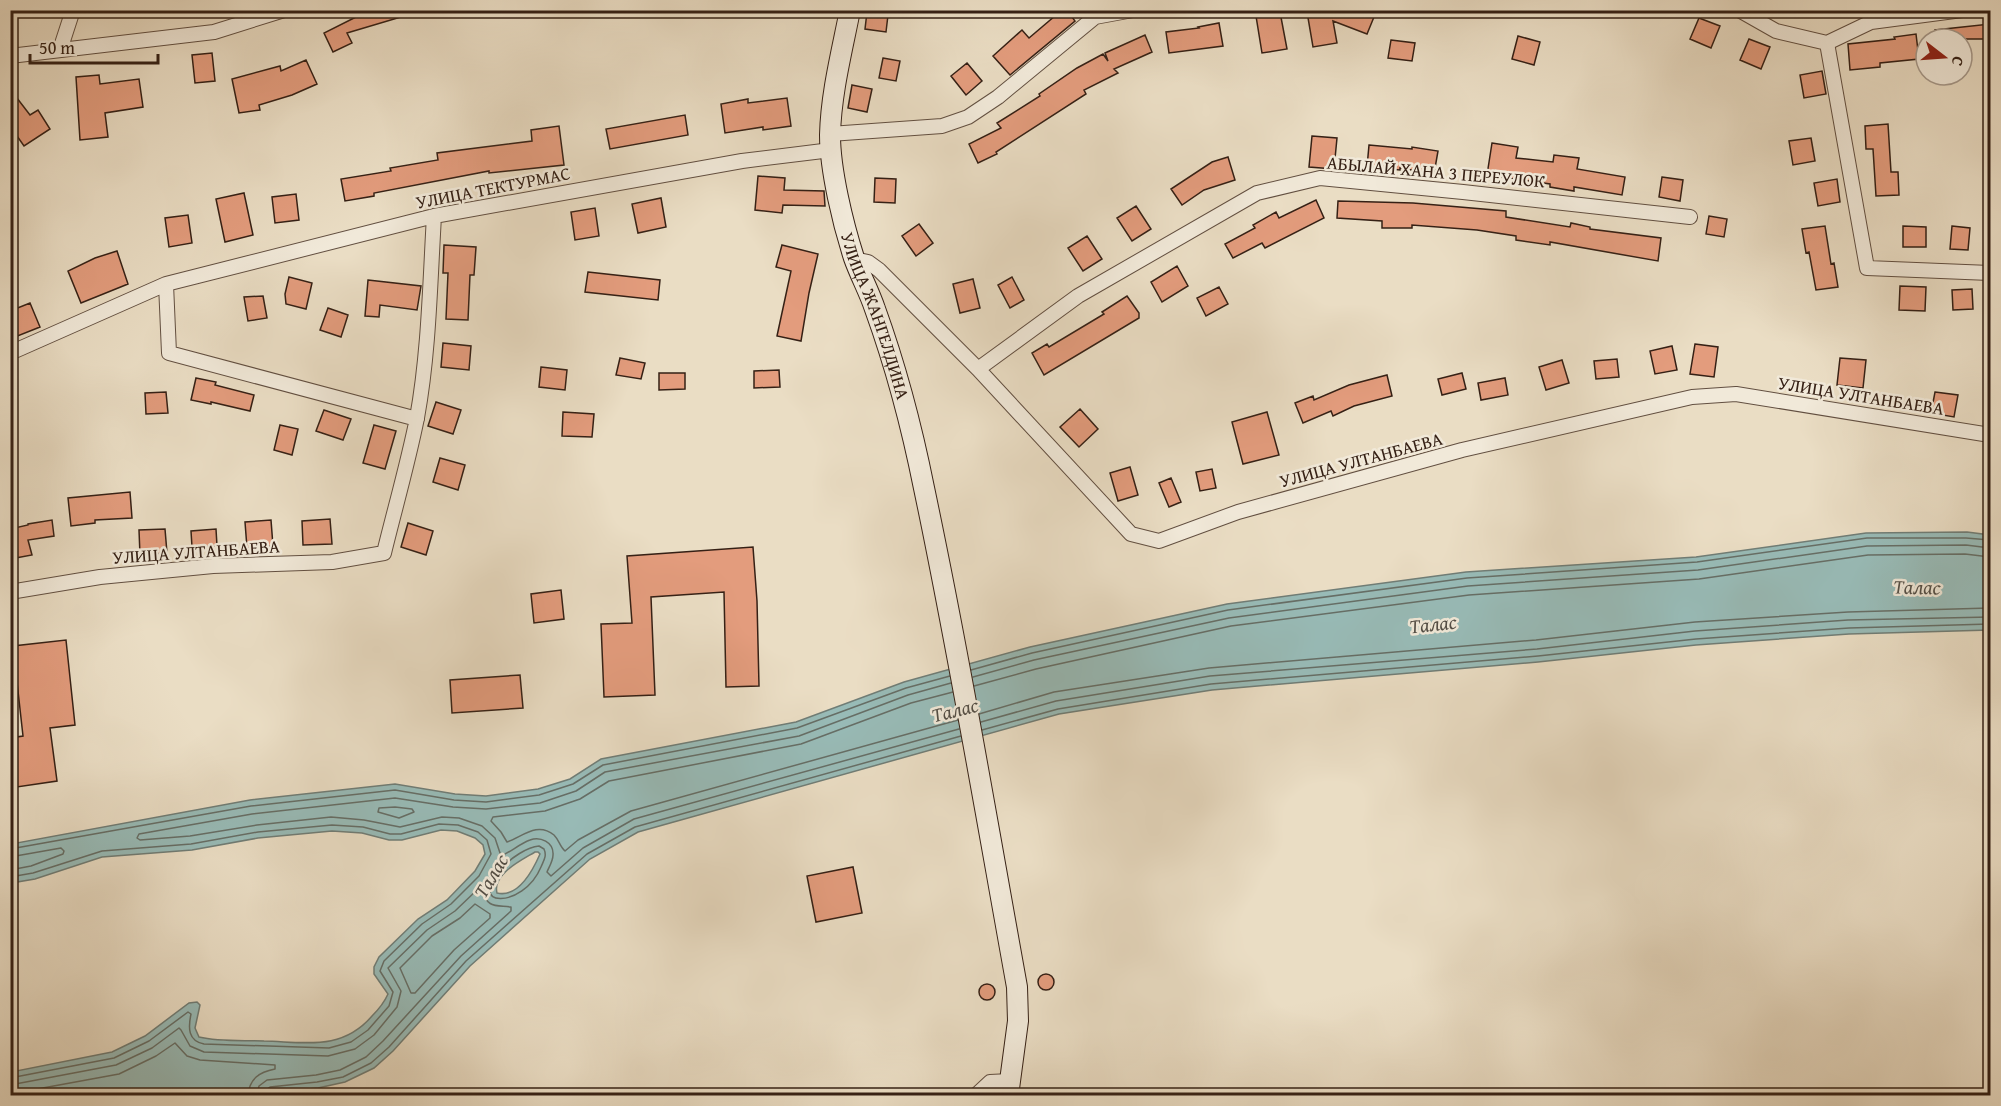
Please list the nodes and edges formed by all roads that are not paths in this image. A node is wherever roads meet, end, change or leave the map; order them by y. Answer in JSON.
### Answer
{"nodes":[{"id":1,"x":73,"y":10,"type":"edge"},
{"id":2,"x":284,"y":10,"type":"edge"},
{"id":3,"x":850,"y":10,"type":"edge"},
{"id":4,"x":1133,"y":10,"type":"edge"},
{"id":5,"x":1739,"y":10,"type":"edge"},
{"id":6,"x":1962,"y":10,"type":"edge"},
{"id":7,"x":1827,"y":43,"type":"junction"},
{"id":8,"x":60,"y":50,"type":"junction"},
{"id":9,"x":10,"y":56,"type":"edge"},
{"id":10,"x":831,"y":142,"type":"junction"},
{"id":11,"x":434,"y":216,"type":"junction"},
{"id":12,"x":1690,"y":217,"type":"dead end"},
{"id":13,"x":854,"y":259,"type":"junction"},
{"id":14,"x":1990,"y":273,"type":"edge"},
{"id":15,"x":166,"y":284,"type":"junction"},
{"id":16,"x":10,"y":353,"type":"edge"},
{"id":17,"x":978,"y":369,"type":"junction"},
{"id":18,"x":417,"y":419,"type":"junction"},
{"id":19,"x":1990,"y":435,"type":"edge"},
{"id":20,"x":10,"y":592,"type":"edge"},
{"id":21,"x":1009,"y":1088,"type":"edge"},
{"id":22,"x":975,"y":1095,"type":"edge"}],
"edges":[{"from":1,"to":8,"type":"street"},
{"from":2,"to":8,"type":"street"},
{"from":3,"to":10,"type":"street","name":"УЛИЦА ЖАНГЕЛДИНА"},
{"from":4,"to":10,"type":"street","name":"УЛИЦА ТЕКТУРМАС"},
{"from":5,"to":7,"type":"street"},
{"from":6,"to":7,"type":"street"},
{"from":7,"to":14,"type":"street"},
{"from":8,"to":9,"type":"street"},
{"from":10,"to":11,"type":"street","name":"УЛИЦА ТЕКТУРМАС"},
{"from":10,"to":13,"type":"street","name":"УЛИЦА ЖАНГЕЛДИНА"},
{"from":11,"to":15,"type":"street","name":"УЛИЦА ТЕКТУРМАС"},
{"from":11,"to":18,"type":"street"},
{"from":12,"to":17,"type":"street","name":"АБЫЛАЙ ХАНА 3 ПЕРЕУЛОК"},
{"from":13,"to":17,"type":"street","name":"УЛИЦА УЛТАНБАЕВА"},
{"from":13,"to":21,"type":"street","name":"УЛИЦА ЖАНГЕЛДИНА"},
{"from":15,"to":16,"type":"street","name":"УЛИЦА ТЕКТУРМАС"},
{"from":15,"to":18,"type":"street"},
{"from":17,"to":19,"type":"street","name":"УЛИЦА УЛТАНБАЕВА"},
{"from":18,"to":20,"type":"street","name":"УЛИЦА УЛТАНБАЕВА"},
{"from":21,"to":22,"type":"street"}]}
